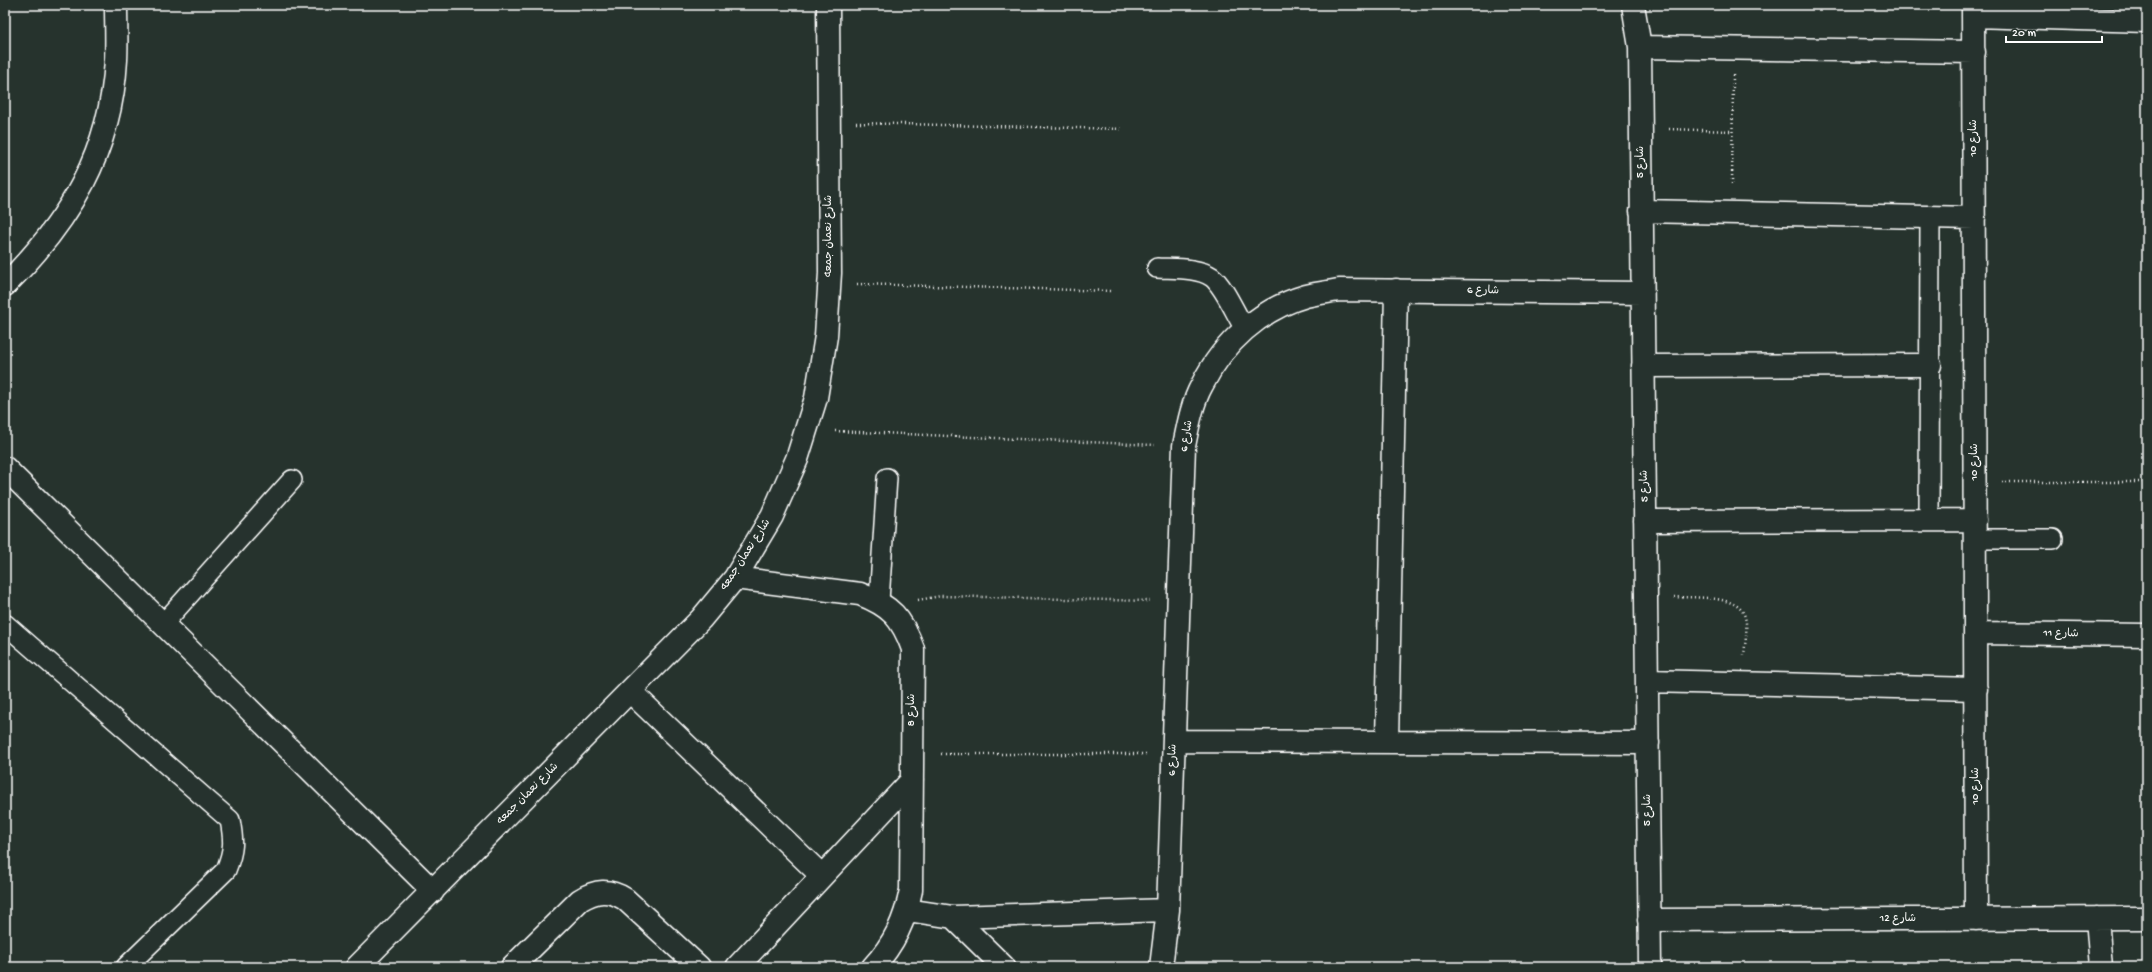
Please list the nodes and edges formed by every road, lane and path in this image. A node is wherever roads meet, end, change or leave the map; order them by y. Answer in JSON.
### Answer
{"nodes":[{"id":1,"x":116,"y":5,"type":"edge"},
{"id":2,"x":828,"y":5,"type":"edge"},
{"id":3,"x":1633,"y":5,"type":"edge"},
{"id":4,"x":1973,"y":10,"type":"edge"},
{"id":5,"x":2125,"y":13,"type":"edge"},
{"id":6,"x":2147,"y":21,"type":"edge"},
{"id":7,"x":1640,"y":47,"type":"junction"},
{"id":8,"x":1733,"y":48,"type":"junction"},
{"id":9,"x":1974,"y":52,"type":"junction"},
{"id":10,"x":829,"y":122,"type":"junction"},
{"id":11,"x":1641,"y":128,"type":"junction"},
{"id":12,"x":1123,"y":129,"type":"dead end"},
{"id":13,"x":1732,"y":131,"type":"junction"},
{"id":14,"x":1641,"y":211,"type":"junction"},
{"id":15,"x":1732,"y":213,"type":"junction"},
{"id":16,"x":1930,"y":217,"type":"junction"},
{"id":17,"x":1974,"y":218,"type":"junction"},
{"id":18,"x":1157,"y":268,"type":"dead end"},
{"id":19,"x":829,"y":283,"type":"junction"},
{"id":20,"x":5,"y":284,"type":"edge"},
{"id":21,"x":1396,"y":290,"type":"junction"},
{"id":22,"x":1113,"y":291,"type":"dead end"},
{"id":23,"x":1642,"y":293,"type":"junction"},
{"id":24,"x":1245,"y":329,"type":"junction"},
{"id":25,"x":1930,"y":365,"type":"junction"},
{"id":26,"x":1643,"y":366,"type":"junction"},
{"id":27,"x":806,"y":430,"type":"junction"},
{"id":28,"x":1184,"y":446,"type":"junction"},
{"id":29,"x":5,"y":468,"type":"edge"},
{"id":30,"x":887,"y":478,"type":"dead end"},
{"id":31,"x":292,"y":480,"type":"dead end"},
{"id":32,"x":1975,"y":482,"type":"junction"},
{"id":33,"x":2147,"y":482,"type":"edge"},
{"id":34,"x":1929,"y":520,"type":"junction"},
{"id":35,"x":1645,"y":521,"type":"junction"},
{"id":36,"x":1975,"y":529,"type":"junction"},
{"id":37,"x":2053,"y":539,"type":"dead end"},
{"id":38,"x":735,"y":578,"type":"junction"},
{"id":39,"x":1646,"y":596,"type":"junction"},
{"id":40,"x":1179,"y":602,"type":"junction"},
{"id":41,"x":887,"y":607,"type":"junction"},
{"id":42,"x":5,"y":624,"type":"edge"},
{"id":43,"x":163,"y":624,"type":"junction"},
{"id":44,"x":1976,"y":633,"type":"junction"},
{"id":45,"x":2147,"y":635,"type":"edge"},
{"id":46,"x":1647,"y":681,"type":"junction"},
{"id":47,"x":1742,"y":683,"type":"junction"},
{"id":48,"x":1976,"y":689,"type":"junction"},
{"id":49,"x":630,"y":691,"type":"junction"},
{"id":50,"x":1387,"y":742,"type":"junction"},
{"id":51,"x":1648,"y":743,"type":"junction"},
{"id":52,"x":1173,"y":747,"type":"junction"},
{"id":53,"x":912,"y":754,"type":"junction"},
{"id":54,"x":912,"y":780,"type":"junction"},
{"id":55,"x":822,"y":876,"type":"junction"},
{"id":56,"x":433,"y":891,"type":"junction"},
{"id":57,"x":907,"y":910,"type":"junction"},
{"id":58,"x":1168,"y":910,"type":"junction"},
{"id":59,"x":953,"y":917,"type":"junction"},
{"id":60,"x":2097,"y":918,"type":"junction"},
{"id":61,"x":2147,"y":918,"type":"edge"},
{"id":62,"x":1976,"y":919,"type":"junction"},
{"id":63,"x":1649,"y":920,"type":"junction"},
{"id":64,"x":126,"y":967,"type":"edge"},
{"id":65,"x":357,"y":967,"type":"edge"},
{"id":66,"x":512,"y":967,"type":"edge"},
{"id":67,"x":698,"y":967,"type":"edge"},
{"id":68,"x":737,"y":967,"type":"edge"},
{"id":69,"x":873,"y":967,"type":"edge"},
{"id":70,"x":1004,"y":967,"type":"edge"},
{"id":71,"x":1161,"y":967,"type":"edge"},
{"id":72,"x":1650,"y":967,"type":"edge"},
{"id":73,"x":2101,"y":967,"type":"edge"}],
"edges":[{"from":1,"to":20,"type":"street"},
{"from":2,"to":10,"type":"street","name":"شارع نعمان جمعه"},
{"from":3,"to":7,"type":"street","name":"شارع 5"},
{"from":4,"to":5,"type":"street"},
{"from":4,"to":9,"type":"street","name":"شارع 10"},
{"from":5,"to":6,"type":"street"},
{"from":7,"to":8,"type":"street"},
{"from":7,"to":11,"type":"street","name":"شارع 5"},
{"from":8,"to":9,"type":"street"},
{"from":8,"to":13,"type":"path"},
{"from":9,"to":17,"type":"street","name":"شارع 10"},
{"from":10,"to":12,"type":"path"},
{"from":10,"to":19,"type":"street","name":"شارع نعمان جمعه"},
{"from":11,"to":13,"type":"path"},
{"from":11,"to":14,"type":"street","name":"شارع 5"},
{"from":13,"to":15,"type":"path"},
{"from":14,"to":15,"type":"street"},
{"from":14,"to":23,"type":"street","name":"شارع 5"},
{"from":15,"to":16,"type":"street"},
{"from":16,"to":17,"type":"street"},
{"from":16,"to":25,"type":"lane"},
{"from":17,"to":32,"type":"street","name":"شارع 10"},
{"from":18,"to":24,"type":"lane"},
{"from":19,"to":22,"type":"path"},
{"from":19,"to":27,"type":"street","name":"شارع نعمان جمعه"},
{"from":21,"to":23,"type":"street","name":"شارع 6"},
{"from":21,"to":24,"type":"street","name":"شارع 6"},
{"from":21,"to":50,"type":"street"},
{"from":23,"to":26,"type":"street","name":"شارع 5"},
{"from":24,"to":28,"type":"street","name":"شارع 6"},
{"from":25,"to":26,"type":"street"},
{"from":25,"to":34,"type":"lane"},
{"from":26,"to":35,"type":"street","name":"شارع 5"},
{"from":27,"to":28,"type":"path"},
{"from":27,"to":38,"type":"street","name":"شارع نعمان جمعه"},
{"from":28,"to":40,"type":"street","name":"شارع 6"},
{"from":29,"to":43,"type":"street"},
{"from":30,"to":41,"type":"lane"},
{"from":31,"to":43,"type":"lane"},
{"from":32,"to":33,"type":"path"},
{"from":32,"to":36,"type":"street","name":"شارع 10"},
{"from":34,"to":35,"type":"street"},
{"from":34,"to":36,"type":"street"},
{"from":35,"to":39,"type":"street","name":"شارع 5"},
{"from":36,"to":37,"type":"lane"},
{"from":36,"to":44,"type":"street","name":"شارع 10"},
{"from":38,"to":41,"type":"street"},
{"from":38,"to":49,"type":"street","name":"شارع نعمان جمعه"},
{"from":39,"to":46,"type":"street","name":"شارع 5"},
{"from":39,"to":47,"type":"path"},
{"from":40,"to":41,"type":"path"},
{"from":40,"to":52,"type":"street","name":"شارع 6"},
{"from":41,"to":53,"type":"street","name":"شارع 8"},
{"from":42,"to":64,"type":"lane"},
{"from":43,"to":56,"type":"street"},
{"from":44,"to":45,"type":"street","name":"شارع 11"},
{"from":44,"to":48,"type":"street","name":"شارع 10"},
{"from":46,"to":47,"type":"street"},
{"from":46,"to":51,"type":"street","name":"شارع 5"},
{"from":47,"to":48,"type":"street"},
{"from":48,"to":62,"type":"street","name":"شارع 10"},
{"from":49,"to":55,"type":"street"},
{"from":49,"to":56,"type":"street","name":"شارع نعمان جمعه"},
{"from":50,"to":51,"type":"street"},
{"from":50,"to":52,"type":"street"},
{"from":51,"to":63,"type":"street","name":"شارع 5"},
{"from":52,"to":53,"type":"path"},
{"from":52,"to":58,"type":"street","name":"شارع 6"},
{"from":53,"to":54,"type":"street","name":"شارع 8"},
{"from":54,"to":55,"type":"street"},
{"from":54,"to":57,"type":"street","name":"شارع 8"},
{"from":55,"to":68,"type":"street"},
{"from":56,"to":65,"type":"street","name":"شارع نعمان جمعه"},
{"from":57,"to":59,"type":"street"},
{"from":57,"to":69,"type":"street","name":"شارع 8"},
{"from":58,"to":59,"type":"street"},
{"from":58,"to":71,"type":"street","name":"شارع 6"},
{"from":59,"to":70,"type":"street"},
{"from":60,"to":61,"type":"street","name":"شارع 12"},
{"from":60,"to":62,"type":"street","name":"شارع 12"},
{"from":60,"to":73,"type":"street"},
{"from":62,"to":63,"type":"street","name":"شارع 12"},
{"from":63,"to":72,"type":"street","name":"شارع 5"},
{"from":66,"to":67,"type":"street"}]}
